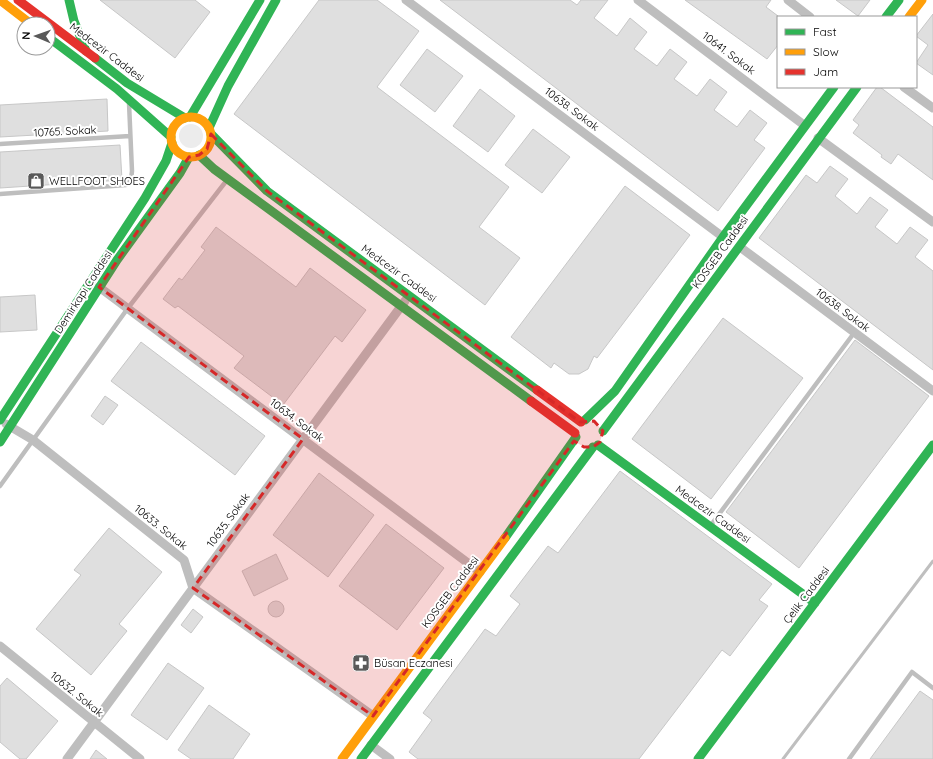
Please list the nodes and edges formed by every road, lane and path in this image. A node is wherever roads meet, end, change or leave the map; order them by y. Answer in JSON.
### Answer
{"nodes":[{"id":1,"x":0,"y":0,"type":"edge"},
{"id":2,"x":17,"y":0,"type":"edge"},
{"id":3,"x":69,"y":0,"type":"edge"},
{"id":4,"x":260,"y":0,"type":"edge"},
{"id":5,"x":276,"y":0,"type":"edge"},
{"id":6,"x":406,"y":0,"type":"edge"},
{"id":7,"x":638,"y":0,"type":"edge"},
{"id":8,"x":788,"y":0,"type":"edge"},
{"id":9,"x":899,"y":0,"type":"edge"},
{"id":10,"x":922,"y":0,"type":"edge"},
{"id":11,"x":10,"y":8,"type":"junction"},
{"id":12,"x":20,"y":16,"type":"edge"},
{"id":13,"x":809,"y":16,"type":"edge"},
{"id":14,"x":887,"y":16,"type":"edge"},
{"id":15,"x":910,"y":16,"type":"edge"},
{"id":16,"x":56,"y":43,"type":"edge"},
{"id":17,"x":86,"y":52,"type":"junction"},
{"id":18,"x":833,"y":88,"type":"edge"},
{"id":19,"x":855,"y":88,"type":"edge"},
{"id":20,"x":905,"y":88,"type":"edge"},
{"id":21,"x":129,"y":99,"type":"junction"},
{"id":22,"x":933,"y":108,"type":"edge"},
{"id":23,"x":188,"y":117,"type":"junction"},
{"id":24,"x":804,"y":125,"type":"junction"},
{"id":25,"x":210,"y":131,"type":"junction"},
{"id":26,"x":130,"y":136,"type":"junction"},
{"id":27,"x":818,"y":138,"type":"junction"},
{"id":28,"x":171,"y":140,"type":"junction"},
{"id":29,"x":0,"y":144,"type":"edge"},
{"id":30,"x":199,"y":155,"type":"junction"},
{"id":31,"x":189,"y":157,"type":"junction"},
{"id":32,"x":228,"y":179,"type":"junction"},
{"id":33,"x":0,"y":194,"type":"edge"},
{"id":34,"x":933,"y":222,"type":"edge"},
{"id":35,"x":724,"y":237,"type":"junction"},
{"id":36,"x":740,"y":247,"type":"junction"},
{"id":37,"x":99,"y":288,"type":"junction"},
{"id":38,"x":409,"y":295,"type":"junction"},
{"id":39,"x":401,"y":306,"type":"junction"},
{"id":40,"x":128,"y":308,"type":"junction"},
{"id":41,"x":854,"y":333,"type":"junction"},
{"id":42,"x":933,"y":391,"type":"edge"},
{"id":43,"x":0,"y":420,"type":"edge"},
{"id":44,"x":583,"y":421,"type":"junction"},
{"id":45,"x":10,"y":426,"type":"junction"},
{"id":46,"x":603,"y":431,"type":"junction"},
{"id":47,"x":575,"y":435,"type":"junction"},
{"id":48,"x":303,"y":439,"type":"junction"},
{"id":49,"x":33,"y":440,"type":"junction"},
{"id":50,"x":0,"y":442,"type":"edge"},
{"id":51,"x":933,"y":445,"type":"edge"},
{"id":52,"x":595,"y":446,"type":"junction"},
{"id":53,"x":0,"y":486,"type":"edge"},
{"id":54,"x":710,"y":526,"type":"junction"},
{"id":55,"x":480,"y":572,"type":"junction"},
{"id":56,"x":194,"y":588,"type":"junction"},
{"id":57,"x":815,"y":603,"type":"junction"},
{"id":58,"x":0,"y":646,"type":"edge"},
{"id":59,"x":933,"y":688,"type":"edge"},
{"id":60,"x":373,"y":716,"type":"junction"},
{"id":61,"x":94,"y":723,"type":"junction"},
{"id":62,"x":371,"y":745,"type":"junction"},
{"id":63,"x":68,"y":759,"type":"edge"},
{"id":64,"x":140,"y":759,"type":"edge"},
{"id":65,"x":342,"y":759,"type":"edge"},
{"id":66,"x":361,"y":759,"type":"edge"},
{"id":67,"x":390,"y":759,"type":"edge"},
{"id":68,"x":698,"y":759,"type":"edge"},
{"id":69,"x":849,"y":759,"type":"edge"}],
"edges":[{"from":1,"to":11,"type":"street"},
{"from":2,"to":11,"type":"street"},
{"from":2,"to":17,"type":"street","name":"Medcezir Caddesi"},
{"from":3,"to":17,"type":"street"},
{"from":4,"to":23,"type":"street"},
{"from":5,"to":25,"type":"street"},
{"from":6,"to":35,"type":"street","name":"10638. Sokak"},
{"from":7,"to":24,"type":"street","name":"10641. Sokak"},
{"from":8,"to":13,"type":"street"},
{"from":9,"to":14,"type":"street"},
{"from":10,"to":15,"type":"street"},
{"from":11,"to":12,"type":"street"},
{"from":16,"to":21,"type":"street"},
{"from":17,"to":23,"type":"street","name":"Medcezir Caddesi"},
{"from":18,"to":24,"type":"street","name":"KOSGEB Caddesi"},
{"from":19,"to":27,"type":"street","name":"KOSGEB Caddesi"},
{"from":20,"to":22,"type":"street"},
{"from":21,"to":26,"type":"lane"},
{"from":21,"to":28,"type":"street"},
{"from":23,"to":25,"type":"street"},
{"from":23,"to":28,"type":"street"},
{"from":24,"to":35,"type":"street","name":"KOSGEB Caddesi"},
{"from":25,"to":30,"type":"street"},
{"from":25,"to":38,"type":"street","name":"Medcezir Caddesi"},
{"from":26,"to":29,"type":"lane","name":"10765. Sokak"},
{"from":26,"to":33,"type":"lane"},
{"from":27,"to":34,"type":"street"},
{"from":27,"to":36,"type":"street","name":"KOSGEB Caddesi"},
{"from":28,"to":31,"type":"street"},
{"from":28,"to":43,"type":"street","name":"Demirkapı Caddesi"},
{"from":30,"to":31,"type":"street"},
{"from":30,"to":32,"type":"street"},
{"from":31,"to":37,"type":"street","name":"Demirkapı Caddesi"},
{"from":32,"to":39,"type":"street"},
{"from":32,"to":40,"type":"lane"},
{"from":35,"to":44,"type":"street","name":"KOSGEB Caddesi"},
{"from":36,"to":41,"type":"street","name":"10638. Sokak"},
{"from":36,"to":46,"type":"street","name":"KOSGEB Caddesi"},
{"from":37,"to":40,"type":"street","name":"10634. Sokak"},
{"from":37,"to":45,"type":"street","name":"Demirkapı Caddesi"},
{"from":38,"to":39,"type":"street","name":"10635. Sokak"},
{"from":38,"to":44,"type":"street","name":"Medcezir Caddesi"},
{"from":39,"to":47,"type":"street"},
{"from":39,"to":48,"type":"street","name":"10635. Sokak"},
{"from":40,"to":48,"type":"street","name":"10634. Sokak"},
{"from":40,"to":49,"type":"lane"},
{"from":41,"to":42,"type":"street","name":"10638. Sokak"},
{"from":41,"to":54,"type":"lane"},
{"from":43,"to":45,"type":"street","name":"10633. Sokak"},
{"from":44,"to":46,"type":"street"},
{"from":44,"to":47,"type":"street"},
{"from":45,"to":49,"type":"street","name":"10633. Sokak"},
{"from":45,"to":50,"type":"street","name":"Demirkapı Caddesi"},
{"from":46,"to":52,"type":"street"},
{"from":47,"to":52,"type":"street"},
{"from":47,"to":55,"type":"street","name":"KOSGEB Caddesi"},
{"from":48,"to":55,"type":"street","name":"10634. Sokak"},
{"from":48,"to":56,"type":"street","name":"10635. Sokak"},
{"from":49,"to":53,"type":"lane"},
{"from":49,"to":56,"type":"street","name":"10633. Sokak"},
{"from":51,"to":57,"type":"street","name":"Çelik Caddesi"},
{"from":52,"to":54,"type":"street","name":"Medcezir Caddesi"},
{"from":52,"to":62,"type":"street"},
{"from":54,"to":57,"type":"street","name":"Medcezir Caddesi"},
{"from":55,"to":60,"type":"street","name":"KOSGEB Caddesi"},
{"from":56,"to":60,"type":"street"},
{"from":56,"to":61,"type":"street","name":"10635. Sokak"},
{"from":57,"to":68,"type":"street","name":"Çelik Caddesi"},
{"from":58,"to":61,"type":"street","name":"10632. Sokak"},
{"from":59,"to":69,"type":"lane"},
{"from":60,"to":65,"type":"street","name":"KOSGEB Caddesi"},
{"from":61,"to":63,"type":"street","name":"10635. Sokak"},
{"from":61,"to":64,"type":"street","name":"10632. Sokak"},
{"from":62,"to":66,"type":"street"},
{"from":62,"to":67,"type":"street"}]}
